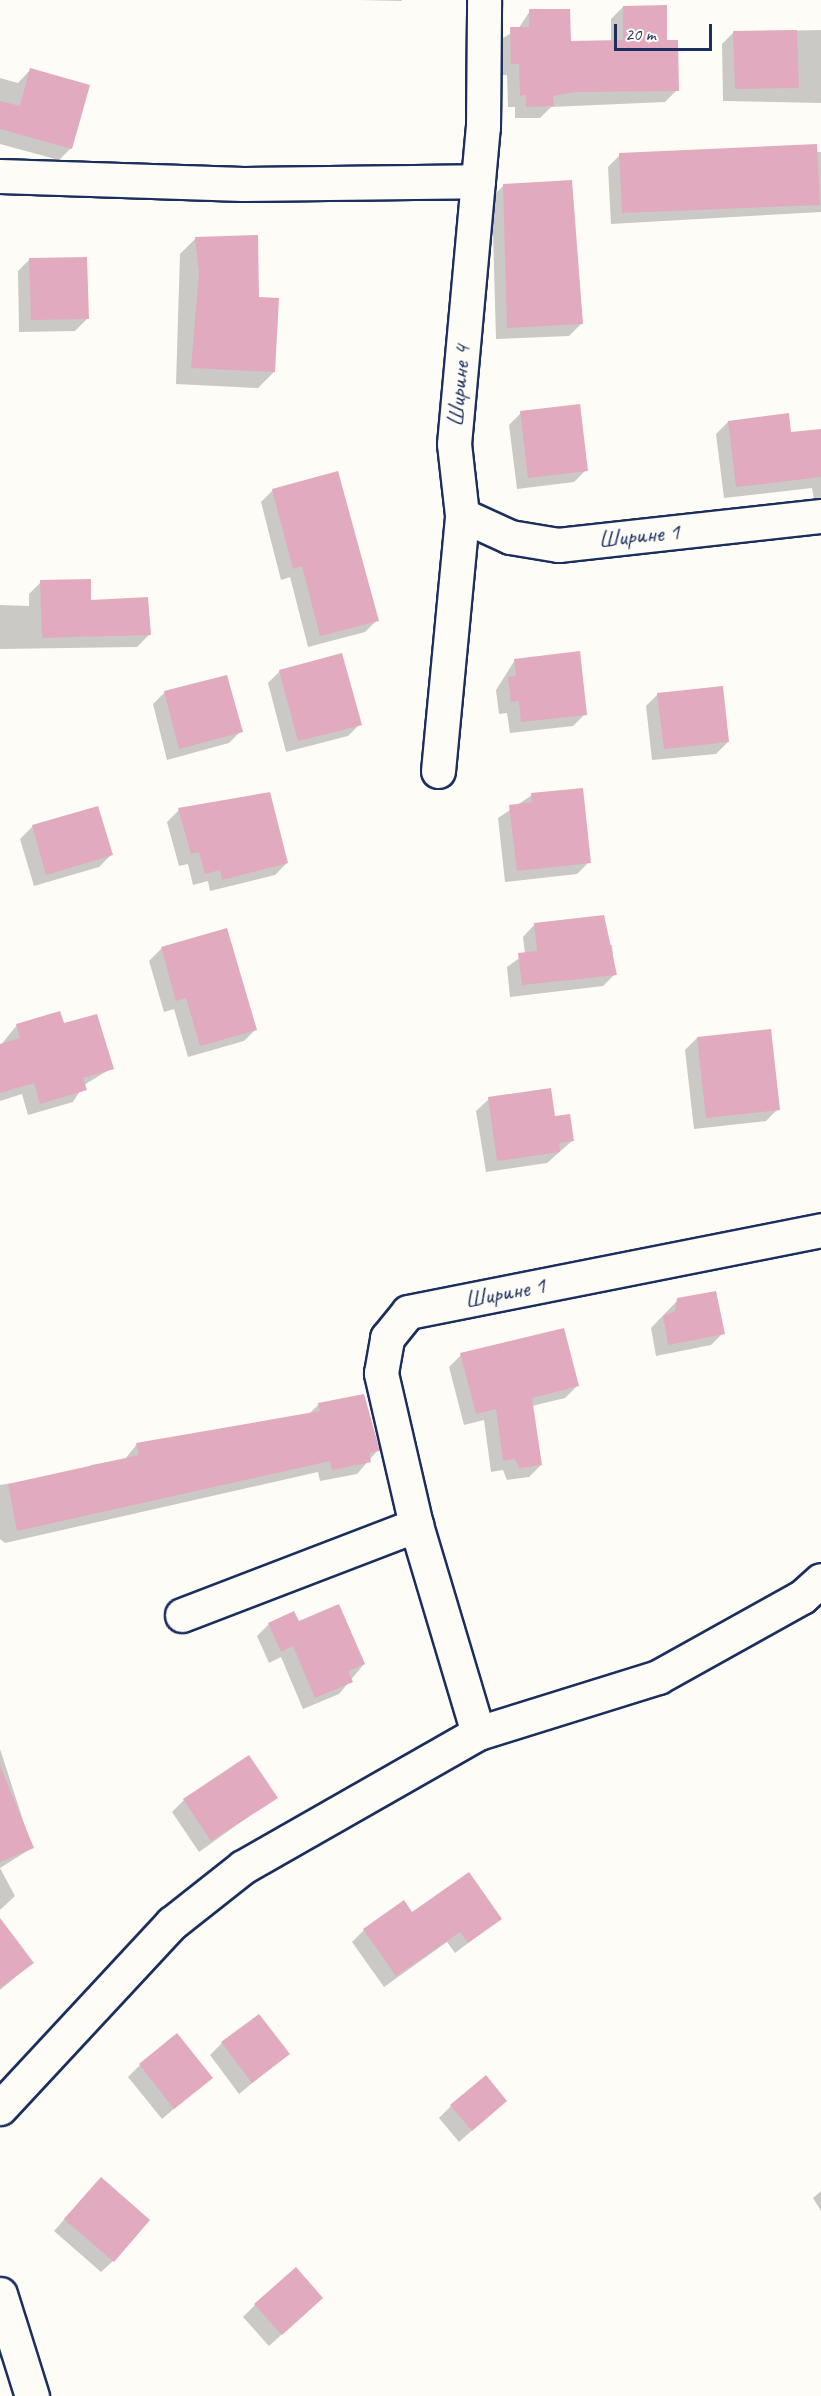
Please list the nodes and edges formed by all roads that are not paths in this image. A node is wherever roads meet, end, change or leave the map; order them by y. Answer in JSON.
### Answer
{"nodes":[{"id":1,"x":484,"y":0,"type":"edge"},
{"id":2,"x":0,"y":176,"type":"edge"},
{"id":3,"x":478,"y":182,"type":"junction"},
{"id":4,"x":462,"y":515,"type":"junction"},
{"id":5,"x":821,"y":516,"type":"edge"},
{"id":6,"x":438,"y":771,"type":"dead end"},
{"id":7,"x":821,"y":1230,"type":"edge"},
{"id":8,"x":416,"y":1525,"type":"junction"},
{"id":9,"x":821,"y":1580,"type":"edge"},
{"id":10,"x":182,"y":1615,"type":"dead end"},
{"id":11,"x":478,"y":1733,"type":"junction"},
{"id":12,"x":0,"y":2108,"type":"edge"},
{"id":13,"x":0,"y":2294,"type":"edge"},
{"id":14,"x":32,"y":2396,"type":"edge"}],
"edges":[{"from":1,"to":3,"type":"street","name":"Ширине 4"},
{"from":2,"to":3,"type":"street"},
{"from":3,"to":4,"type":"street","name":"Ширине 4"},
{"from":4,"to":5,"type":"street","name":"Ширине 1"},
{"from":4,"to":6,"type":"street","name":"Ширине 4"},
{"from":7,"to":8,"type":"street","name":"Ширине 1"},
{"from":8,"to":10,"type":"street"},
{"from":8,"to":11,"type":"street","name":"Ширине 1"},
{"from":9,"to":11,"type":"street"},
{"from":11,"to":12,"type":"street"},
{"from":13,"to":14,"type":"street"}]}
